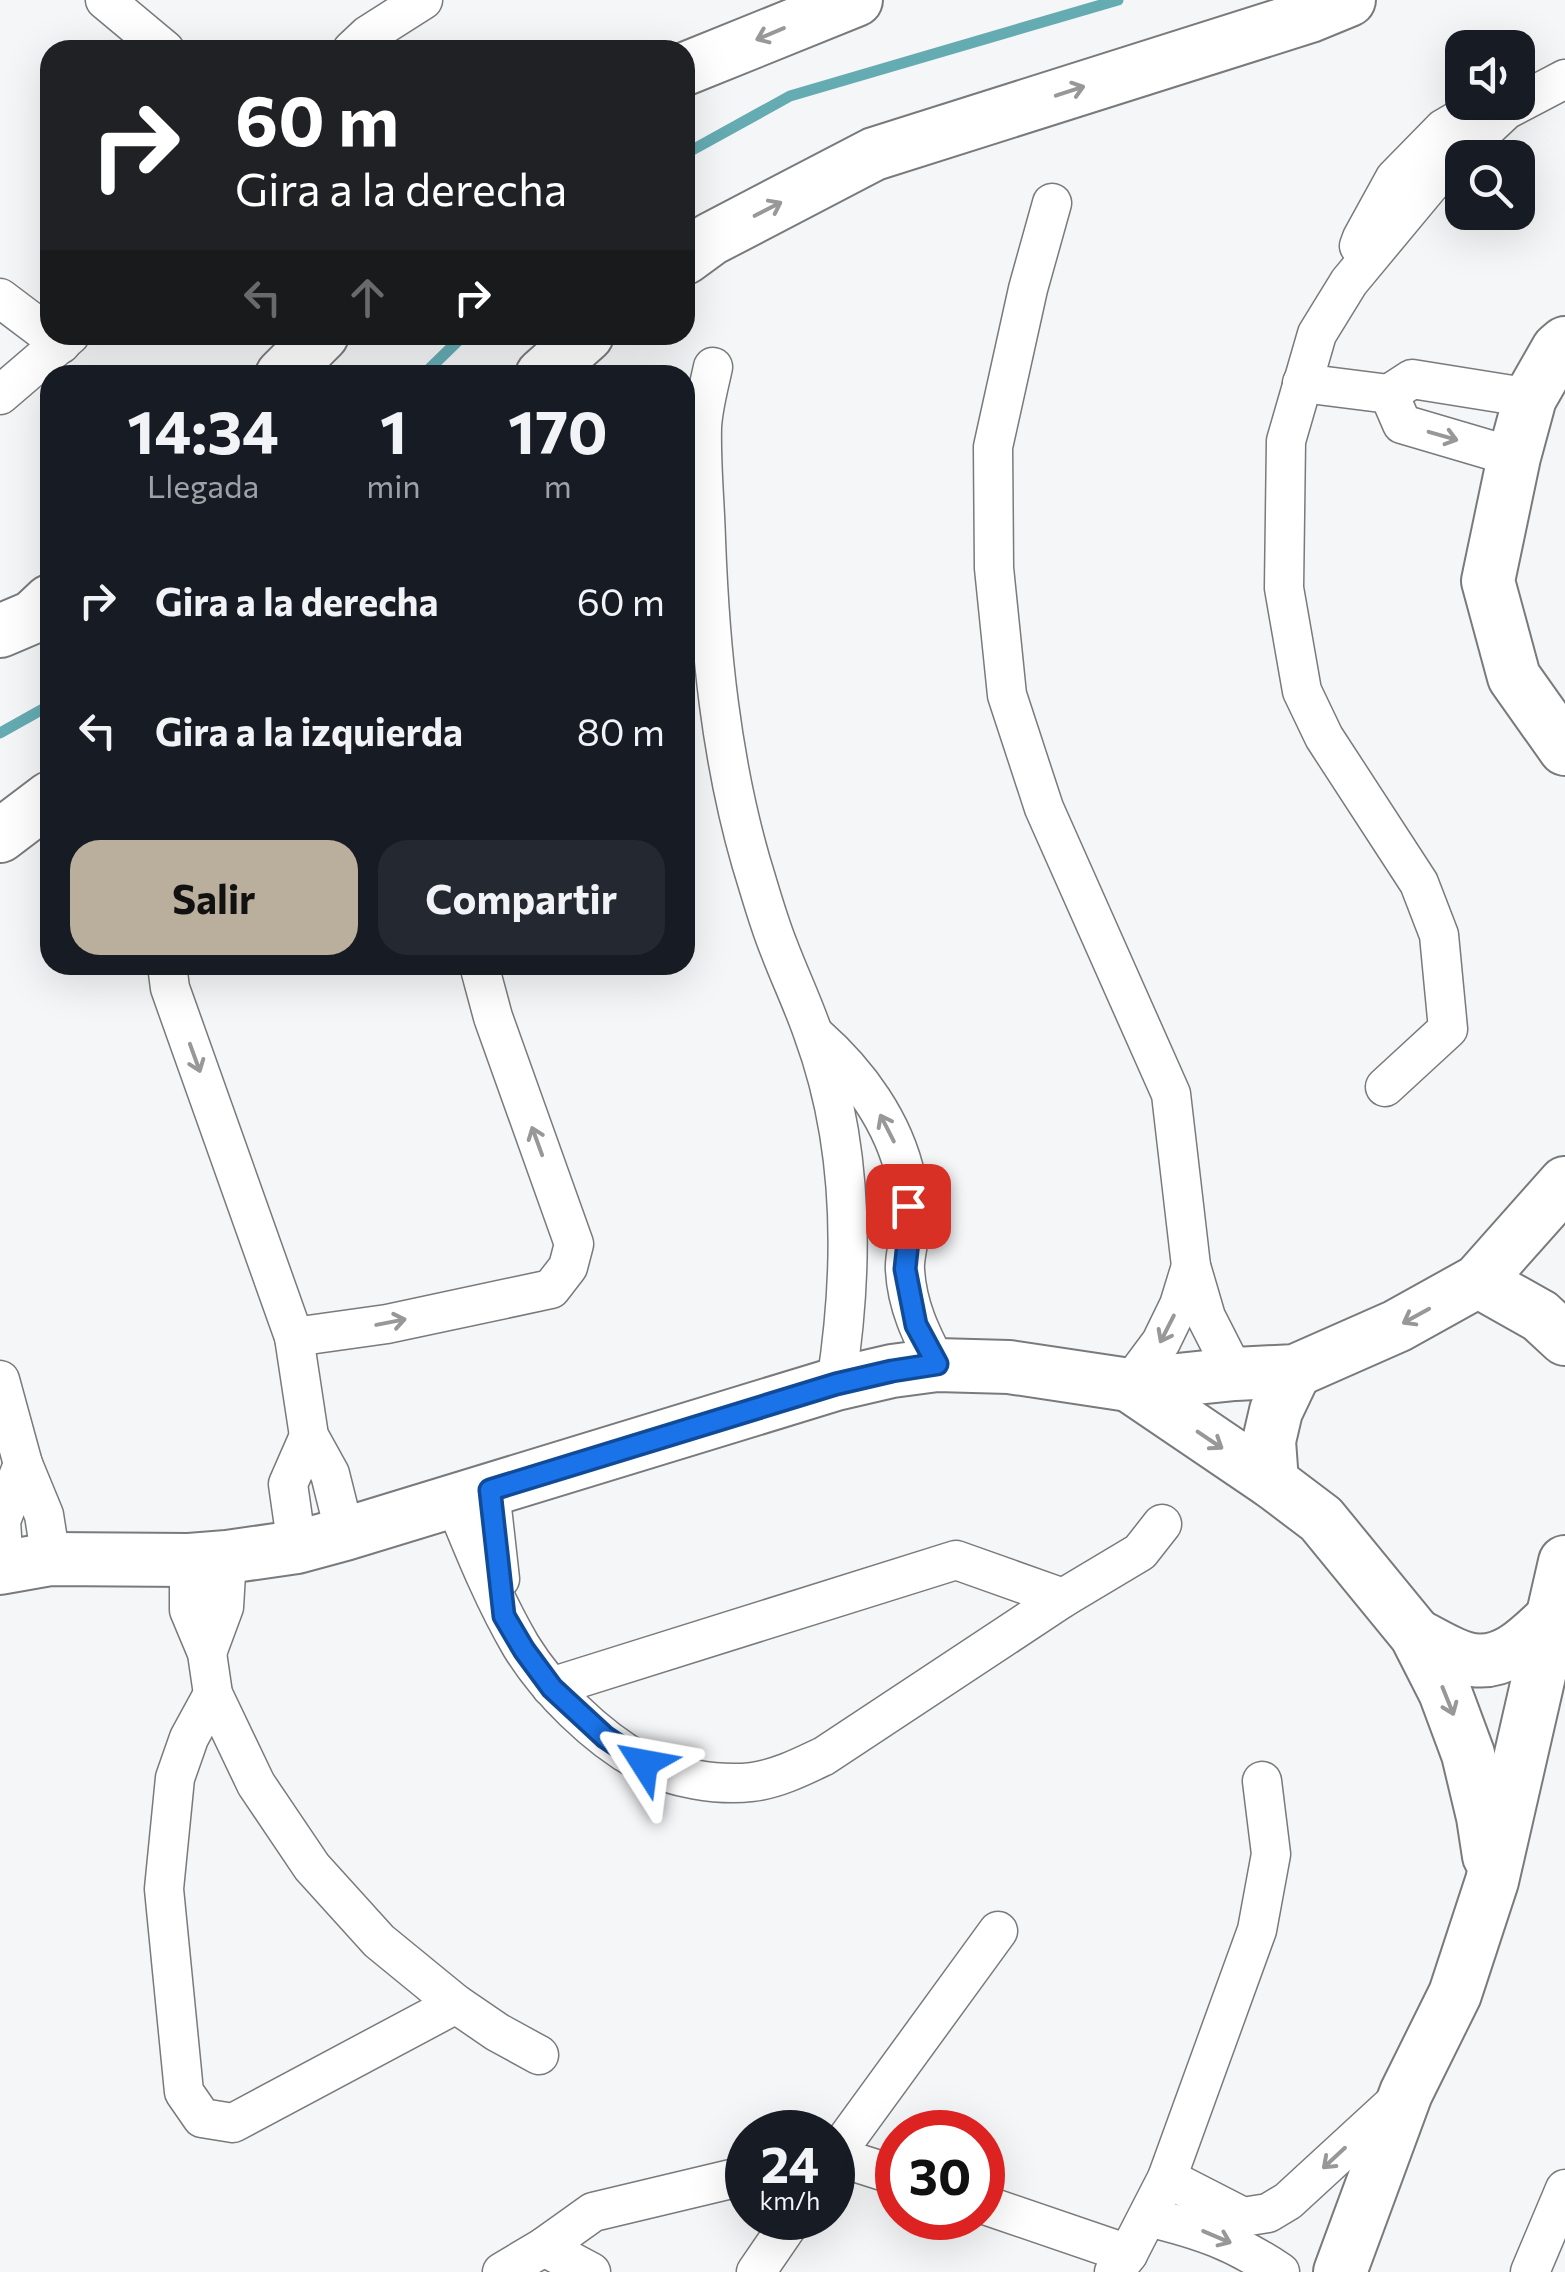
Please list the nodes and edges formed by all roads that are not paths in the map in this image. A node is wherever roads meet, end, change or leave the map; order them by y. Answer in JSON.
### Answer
{"nodes":[{"id":1,"x":105,"y":0,"type":"edge"},
{"id":2,"x":423,"y":0,"type":"edge"},
{"id":3,"x":856,"y":0,"type":"edge"},
{"id":4,"x":1349,"y":0,"type":"edge"},
{"id":5,"x":153,"y":40,"type":"edge"},
{"id":6,"x":363,"y":40,"type":"edge"},
{"id":7,"x":695,"y":65,"type":"edge"},
{"id":8,"x":1565,"y":79,"type":"edge"},
{"id":9,"x":1535,"y":86,"type":"edge"},
{"id":10,"x":1459,"y":120,"type":"edge"},
{"id":11,"x":1052,"y":203,"type":"dead end"},
{"id":12,"x":695,"y":250,"type":"edge"},
{"id":13,"x":1349,"y":282,"type":"junction"},
{"id":14,"x":0,"y":298,"type":"edge"},
{"id":15,"x":40,"y":323,"type":"edge"},
{"id":16,"x":1565,"y":343,"type":"edge"},
{"id":17,"x":60,"y":345,"type":"edge"},
{"id":18,"x":312,"y":345,"type":"edge"},
{"id":19,"x":576,"y":345,"type":"edge"},
{"id":20,"x":292,"y":365,"type":"edge"},
{"id":21,"x":553,"y":365,"type":"edge"},
{"id":22,"x":712,"y":367,"type":"dead end"},
{"id":23,"x":1302,"y":382,"type":"junction"},
{"id":24,"x":1390,"y":394,"type":"junction"},
{"id":25,"x":0,"y":395,"type":"edge"},
{"id":26,"x":1530,"y":398,"type":"junction"},
{"id":27,"x":1514,"y":457,"type":"junction"},
{"id":28,"x":40,"y":611,"type":"edge"},
{"id":29,"x":0,"y":631,"type":"edge"},
{"id":30,"x":1561,"y":735,"type":"edge"},
{"id":31,"x":40,"y":806,"type":"edge"},
{"id":32,"x":0,"y":836,"type":"edge"},
{"id":33,"x":168,"y":975,"type":"edge"},
{"id":34,"x":482,"y":975,"type":"edge"},
{"id":35,"x":814,"y":1035,"type":"junction"},
{"id":36,"x":1384,"y":1087,"type":"dead end"},
{"id":37,"x":1565,"y":1183,"type":"edge"},
{"id":38,"x":1191,"y":1266,"type":"junction"},
{"id":39,"x":905,"y":1269,"type":"junction"},
{"id":40,"x":848,"y":1273,"type":"junction"},
{"id":41,"x":1478,"y":1281,"type":"junction"},
{"id":42,"x":294,"y":1337,"type":"junction"},
{"id":43,"x":1565,"y":1339,"type":"edge"},
{"id":44,"x":937,"y":1364,"type":"junction"},
{"id":45,"x":1295,"y":1371,"type":"junction"},
{"id":46,"x":1235,"y":1374,"type":"junction"},
{"id":47,"x":0,"y":1380,"type":"edge"},
{"id":48,"x":836,"y":1384,"type":"junction"},
{"id":49,"x":1129,"y":1385,"type":"junction"},
{"id":50,"x":1272,"y":1482,"type":"junction"},
{"id":51,"x":472,"y":1496,"type":"junction"},
{"id":52,"x":1162,"y":1524,"type":"dead end"},
{"id":53,"x":321,"y":1540,"type":"junction"},
{"id":54,"x":208,"y":1558,"type":"junction"},
{"id":55,"x":1565,"y":1562,"type":"edge"},
{"id":56,"x":19,"y":1565,"type":"edge"},
{"id":57,"x":1063,"y":1598,"type":"junction"},
{"id":58,"x":1554,"y":1617,"type":"junction"},
{"id":59,"x":1416,"y":1635,"type":"junction"},
{"id":60,"x":552,"y":1688,"type":"junction"},
{"id":61,"x":212,"y":1694,"type":"junction"},
{"id":62,"x":1262,"y":1781,"type":"dead end"},
{"id":63,"x":1492,"y":1881,"type":"junction"},
{"id":64,"x":998,"y":1931,"type":"dead end"},
{"id":65,"x":456,"y":2004,"type":"junction"},
{"id":66,"x":540,"y":2056,"type":"dead end"},
{"id":67,"x":1406,"y":2093,"type":"junction"},
{"id":68,"x":855,"y":2127,"type":"edge"},
{"id":69,"x":725,"y":2180,"type":"edge"},
{"id":70,"x":1565,"y":2189,"type":"edge"},
{"id":71,"x":1158,"y":2196,"type":"junction"},
{"id":72,"x":1005,"y":2214,"type":"edge"},
{"id":73,"x":778,"y":2240,"type":"edge"},
{"id":74,"x":544,"y":2246,"type":"junction"},
{"id":75,"x":1121,"y":2263,"type":"edge"},
{"id":76,"x":502,"y":2272,"type":"edge"},
{"id":77,"x":591,"y":2272,"type":"edge"},
{"id":78,"x":756,"y":2272,"type":"edge"},
{"id":79,"x":1280,"y":2272,"type":"edge"},
{"id":80,"x":1340,"y":2272,"type":"edge"},
{"id":81,"x":1530,"y":2272,"type":"edge"}],
"edges":[{"from":1,"to":5,"type":"street"},
{"from":2,"to":6,"type":"street"},
{"from":3,"to":7,"type":"street","one_way":true},
{"from":12,"to":4,"type":"street","one_way":true},
{"from":8,"to":9,"type":"street"},
{"from":8,"to":13,"type":"street"},
{"from":10,"to":13,"type":"street"},
{"from":11,"to":38,"type":"street"},
{"from":13,"to":23,"type":"street"},
{"from":14,"to":15,"type":"street"},
{"from":16,"to":26,"type":"street"},
{"from":17,"to":25,"type":"street"},
{"from":18,"to":20,"type":"street"},
{"from":19,"to":21,"type":"street"},
{"from":22,"to":35,"type":"street"},
{"from":23,"to":24,"type":"street"},
{"from":23,"to":36,"type":"street"},
{"from":24,"to":26,"type":"street"},
{"from":24,"to":27,"type":"street","one_way":true},
{"from":26,"to":27,"type":"street"},
{"from":27,"to":30,"type":"street"},
{"from":28,"to":29,"type":"street"},
{"from":31,"to":32,"type":"street"},
{"from":33,"to":42,"type":"street","one_way":true},
{"from":42,"to":34,"type":"street","one_way":true},
{"from":39,"to":35,"type":"street","one_way":true},
{"from":35,"to":40,"type":"street"},
{"from":37,"to":41,"type":"street"},
{"from":38,"to":46,"type":"street"},
{"from":38,"to":49,"type":"street","one_way":true},
{"from":39,"to":40,"type":"street"},
{"from":39,"to":44,"type":"street"},
{"from":40,"to":48,"type":"street"},
{"from":41,"to":43,"type":"street"},
{"from":41,"to":45,"type":"street","one_way":true},
{"from":42,"to":53,"type":"street"},
{"from":44,"to":48,"type":"street"},
{"from":44,"to":49,"type":"street"},
{"from":45,"to":46,"type":"street"},
{"from":45,"to":50,"type":"street"},
{"from":46,"to":49,"type":"street"},
{"from":47,"to":56,"type":"street"},
{"from":48,"to":51,"type":"street"},
{"from":49,"to":50,"type":"street","one_way":true},
{"from":50,"to":59,"type":"street"},
{"from":51,"to":53,"type":"street"},
{"from":51,"to":60,"type":"street"},
{"from":52,"to":57,"type":"street"},
{"from":53,"to":54,"type":"street"},
{"from":54,"to":56,"type":"street"},
{"from":54,"to":61,"type":"street"},
{"from":55,"to":58,"type":"street"},
{"from":57,"to":60,"type":"street"},
{"from":57,"to":60,"type":"street"},
{"from":58,"to":59,"type":"street"},
{"from":58,"to":63,"type":"street"},
{"from":59,"to":63,"type":"street","one_way":true},
{"from":61,"to":65,"type":"street"},
{"from":61,"to":65,"type":"street"},
{"from":62,"to":71,"type":"street"},
{"from":63,"to":67,"type":"street"},
{"from":64,"to":68,"type":"street"},
{"from":65,"to":66,"type":"street"},
{"from":67,"to":71,"type":"street","one_way":true},
{"from":67,"to":80,"type":"street"},
{"from":69,"to":74,"type":"street"},
{"from":70,"to":81,"type":"street"},
{"from":71,"to":75,"type":"street"},
{"from":71,"to":79,"type":"street","one_way":true},
{"from":72,"to":75,"type":"street"},
{"from":73,"to":78,"type":"street"},
{"from":74,"to":76,"type":"street"},
{"from":74,"to":77,"type":"street"}]}
